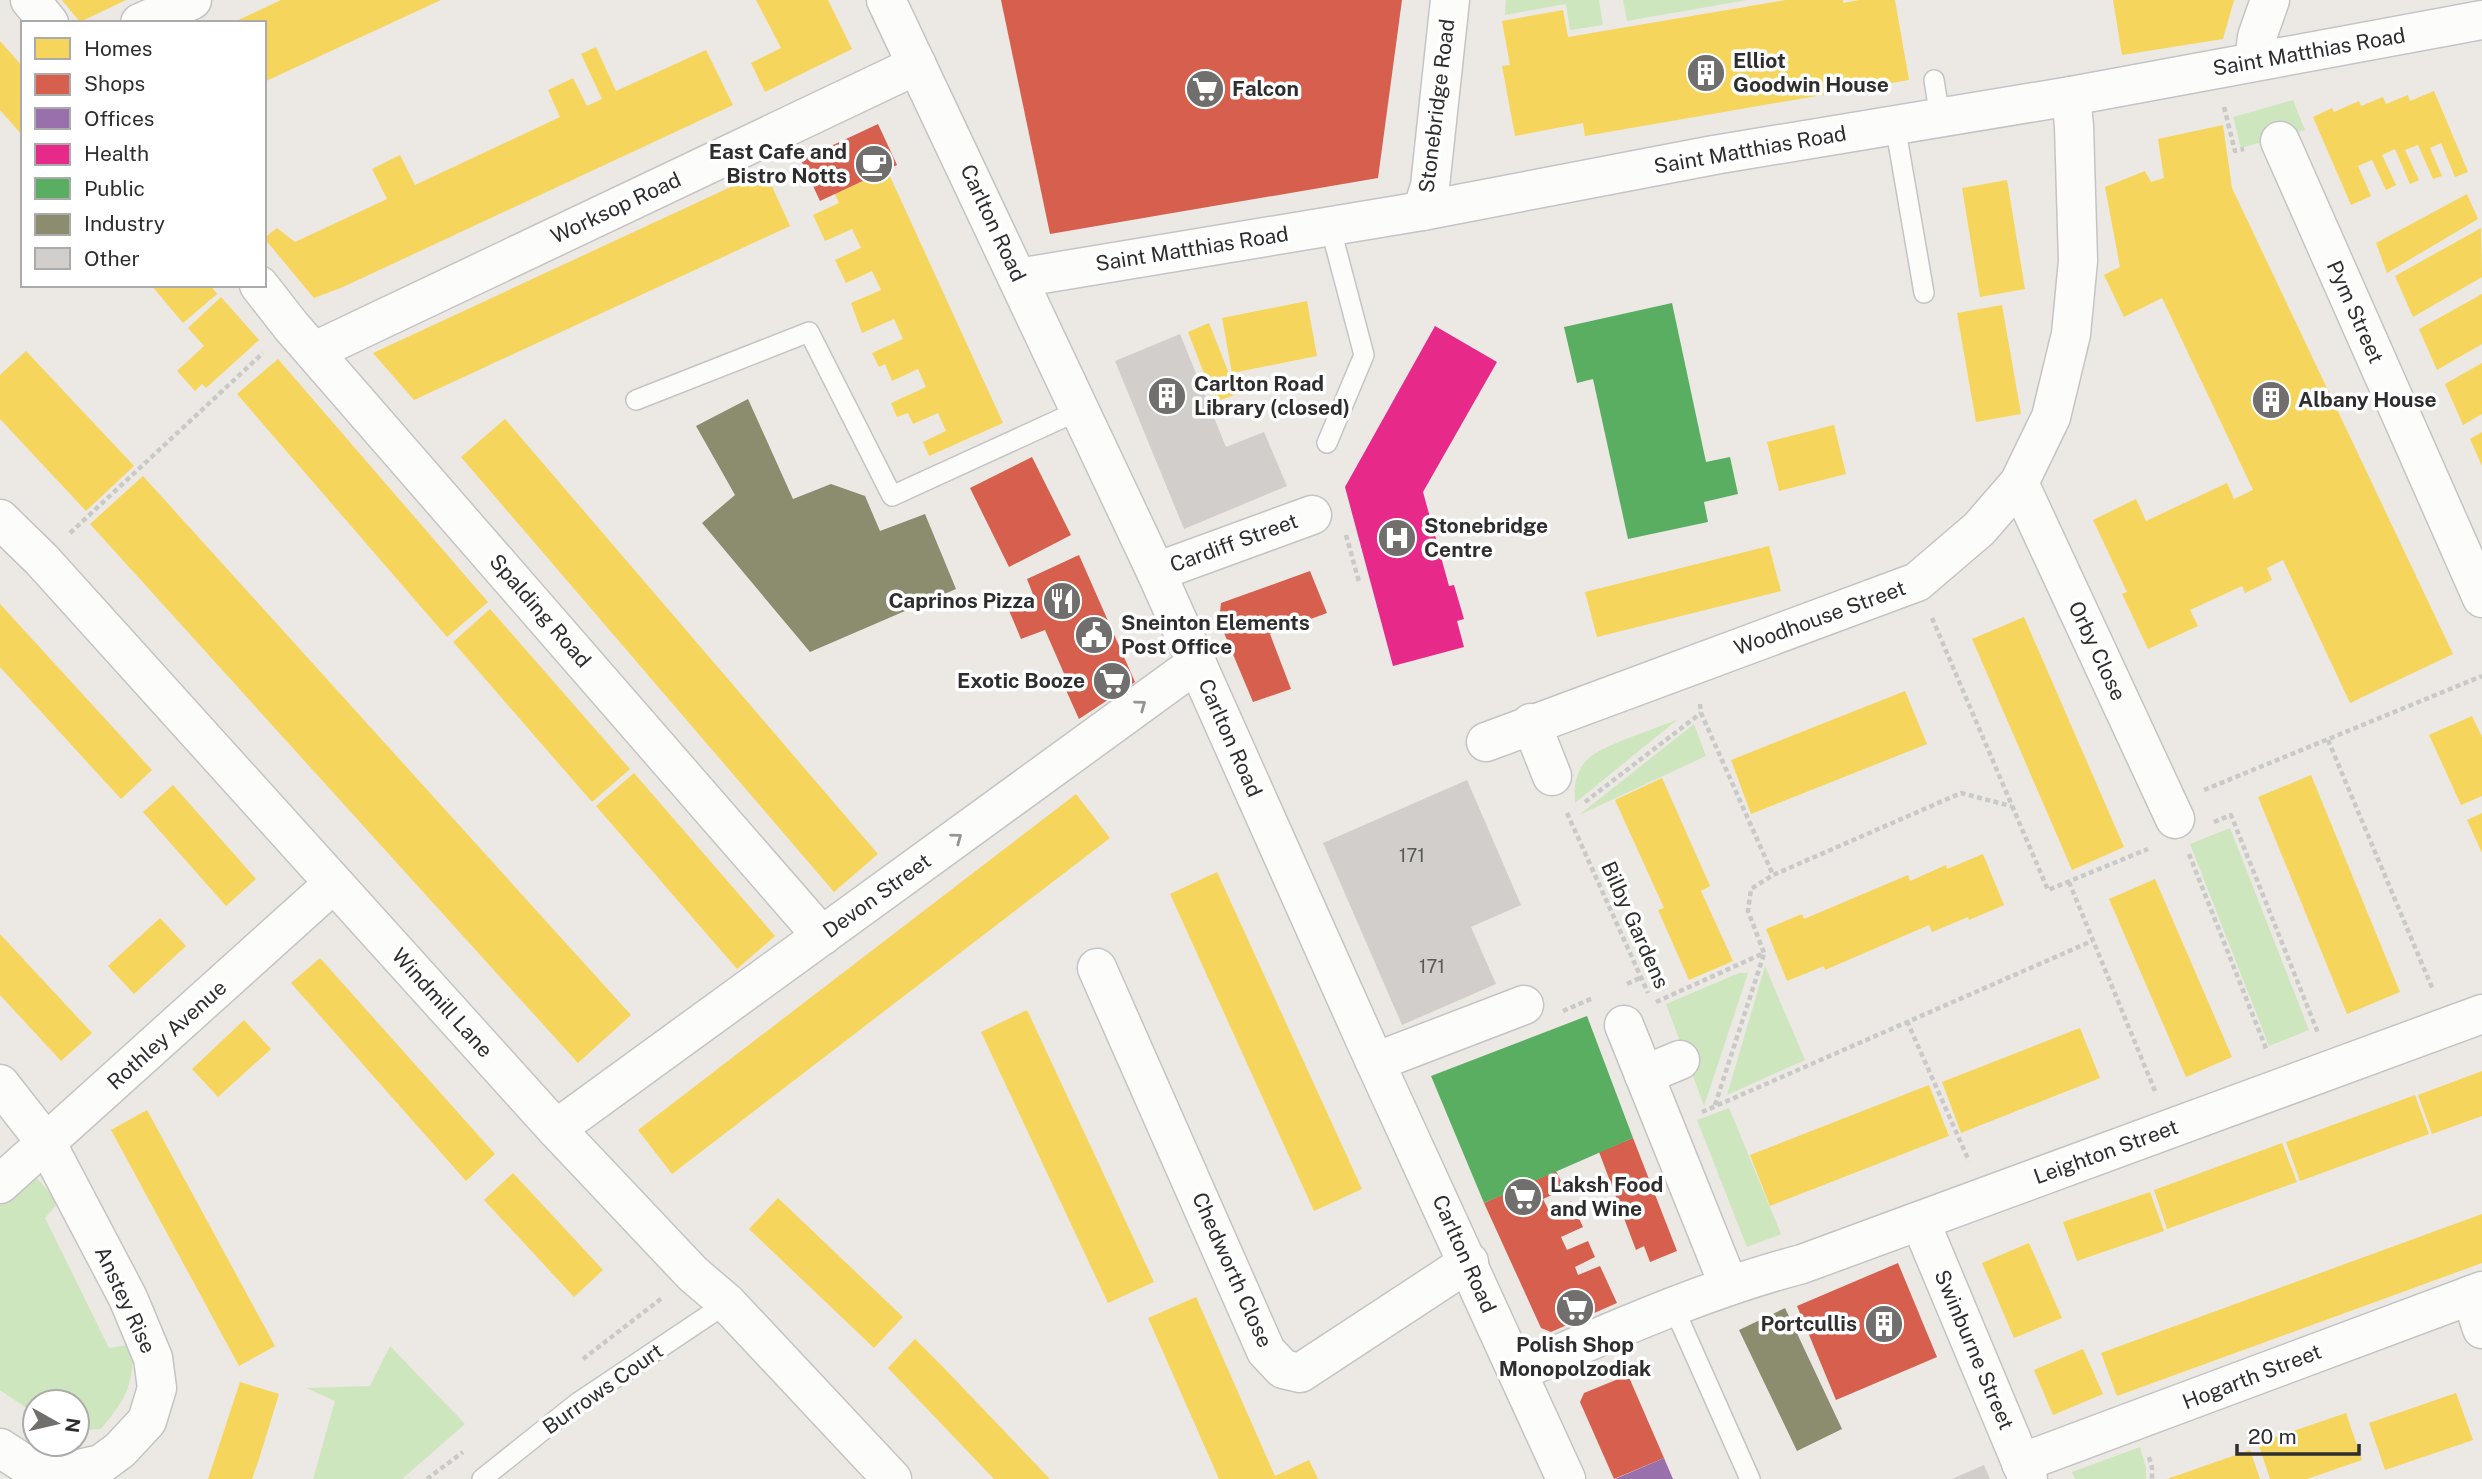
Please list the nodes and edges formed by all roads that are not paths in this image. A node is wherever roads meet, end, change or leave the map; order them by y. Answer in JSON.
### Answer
{"nodes":[{"id":1,"x":30,"y":0,"type":"edge"},
{"id":2,"x":192,"y":0,"type":"edge"},
{"id":3,"x":886,"y":0,"type":"edge"},
{"id":4,"x":1451,"y":0,"type":"edge"},
{"id":5,"x":2270,"y":0,"type":"edge"},
{"id":6,"x":2482,"y":20,"type":"edge"},
{"id":7,"x":47,"y":21,"type":"edge"},
{"id":8,"x":145,"y":21,"type":"edge"},
{"id":9,"x":2254,"y":61,"type":"junction"},
{"id":10,"x":917,"y":65,"type":"junction"},
{"id":11,"x":1934,"y":80,"type":"dead end"},
{"id":12,"x":2071,"y":96,"type":"junction"},
{"id":13,"x":1940,"y":117,"type":"junction"},
{"id":14,"x":1895,"y":125,"type":"junction"},
{"id":15,"x":2280,"y":141,"type":"dead end"},
{"id":16,"x":1422,"y":211,"type":"junction"},
{"id":17,"x":1330,"y":226,"type":"junction"},
{"id":18,"x":1018,"y":278,"type":"junction"},
{"id":19,"x":261,"y":287,"type":"edge"},
{"id":20,"x":1924,"y":293,"type":"dead end"},
{"id":21,"x":315,"y":351,"type":"junction"},
{"id":22,"x":636,"y":400,"type":"dead end"},
{"id":23,"x":1080,"y":410,"type":"junction"},
{"id":24,"x":1327,"y":443,"type":"dead end"},
{"id":25,"x":2019,"y":483,"type":"junction"},
{"id":26,"x":0,"y":519,"type":"edge"},
{"id":27,"x":1328,"y":519,"type":"road end"},
{"id":28,"x":1156,"y":572,"type":"junction"},
{"id":29,"x":2482,"y":598,"type":"edge"},
{"id":30,"x":1198,"y":663,"type":"junction"},
{"id":31,"x":1531,"y":723,"type":"junction"},
{"id":32,"x":1486,"y":742,"type":"dead end"},
{"id":33,"x":1552,"y":776,"type":"road end"},
{"id":34,"x":2191,"y":815,"type":"road end"},
{"id":35,"x":333,"y":884,"type":"junction"},
{"id":36,"x":822,"y":936,"type":"junction"},
{"id":37,"x":1097,"y":968,"type":"dead end"},
{"id":38,"x":1524,"y":1004,"type":"road end"},
{"id":39,"x":2482,"y":1014,"type":"edge"},
{"id":40,"x":1624,"y":1025,"type":"dead end"},
{"id":41,"x":1680,"y":1060,"type":"dead end"},
{"id":42,"x":1376,"y":1062,"type":"junction"},
{"id":43,"x":1644,"y":1075,"type":"junction"},
{"id":44,"x":0,"y":1084,"type":"edge"},
{"id":45,"x":556,"y":1129,"type":"junction"},
{"id":46,"x":47,"y":1144,"type":"junction"},
{"id":47,"x":0,"y":1184,"type":"edge"},
{"id":48,"x":1920,"y":1221,"type":"junction"},
{"id":49,"x":1469,"y":1262,"type":"junction"},
{"id":50,"x":1729,"y":1286,"type":"junction"},
{"id":51,"x":727,"y":1303,"type":"junction"},
{"id":52,"x":2478,"y":1305,"type":"edge"},
{"id":53,"x":1673,"y":1306,"type":"junction"},
{"id":54,"x":1517,"y":1372,"type":"junction"},
{"id":55,"x":0,"y":1448,"type":"edge"},
{"id":56,"x":2025,"y":1471,"type":"edge"},
{"id":57,"x":482,"y":1479,"type":"edge"},
{"id":58,"x":892,"y":1479,"type":"edge"},
{"id":59,"x":1566,"y":1479,"type":"edge"},
{"id":60,"x":1750,"y":1479,"type":"edge"}],
"edges":[{"from":1,"to":7,"type":"street"},
{"from":2,"to":8,"type":"street"},
{"from":3,"to":10,"type":"street","name":"Carlton Road"},
{"from":4,"to":16,"type":"street","name":"Stonebridge Road"},
{"from":5,"to":9,"type":"street"},
{"from":6,"to":9,"type":"street","name":"Saint Matthias Road"},
{"from":9,"to":12,"type":"street","name":"Saint Matthias Road"},
{"from":10,"to":18,"type":"street","name":"Carlton Road"},
{"from":10,"to":21,"type":"street","name":"Worksop Road"},
{"from":11,"to":13,"type":"lane"},
{"from":12,"to":13,"type":"street","name":"Saint Matthias Road"},
{"from":12,"to":25,"type":"street","name":"Woodhouse Street"},
{"from":13,"to":14,"type":"street","name":"Saint Matthias Road"},
{"from":14,"to":16,"type":"street","name":"Saint Matthias Road"},
{"from":14,"to":20,"type":"lane"},
{"from":15,"to":29,"type":"street","name":"Pym Street"},
{"from":16,"to":17,"type":"street","name":"Saint Matthias Road"},
{"from":17,"to":18,"type":"street","name":"Saint Matthias Road"},
{"from":17,"to":24,"type":"lane"},
{"from":18,"to":23,"type":"street","name":"Carlton Road"},
{"from":19,"to":21,"type":"street","name":"Spalding Road"},
{"from":21,"to":36,"type":"street","name":"Spalding Road"},
{"from":22,"to":23,"type":"lane"},
{"from":23,"to":28,"type":"street","name":"Carlton Road"},
{"from":25,"to":31,"type":"street","name":"Woodhouse Street"},
{"from":25,"to":34,"type":"street","name":"Orby Close"},
{"from":26,"to":35,"type":"street","name":"Windmill Lane"},
{"from":27,"to":28,"type":"street","name":"Cardiff Street"},
{"from":28,"to":30,"type":"street","name":"Carlton Road"},
{"from":36,"to":30,"type":"street","name":"Devon Street","one_way":true},
{"from":30,"to":42,"type":"street","name":"Carlton Road"},
{"from":31,"to":32,"type":"street","name":"Woodhouse Street"},
{"from":31,"to":33,"type":"street"},
{"from":35,"to":45,"type":"street","name":"Windmill Lane"},
{"from":35,"to":46,"type":"street","name":"Rothley Avenue"},
{"from":36,"to":45,"type":"street","name":"Devon Street"},
{"from":37,"to":49,"type":"street","name":"Chedworth Close"},
{"from":38,"to":42,"type":"street"},
{"from":39,"to":48,"type":"street","name":"Leighton Street"},
{"from":40,"to":43,"type":"street"},
{"from":41,"to":43,"type":"street"},
{"from":42,"to":49,"type":"street","name":"Carlton Road"},
{"from":43,"to":50,"type":"street"},
{"from":44,"to":46,"type":"street","name":"Anstey Rise"},
{"from":45,"to":51,"type":"street","name":"Windmill Lane"},
{"from":46,"to":47,"type":"street","name":"Rothley Avenue"},
{"from":46,"to":55,"type":"street","name":"Anstey Rise"},
{"from":48,"to":50,"type":"street","name":"Leighton Street"},
{"from":48,"to":56,"type":"street","name":"Swinburne Street"},
{"from":49,"to":54,"type":"street","name":"Carlton Road"},
{"from":50,"to":53,"type":"street","name":"Leighton Street"},
{"from":51,"to":57,"type":"lane","name":"Burrows Court"},
{"from":51,"to":58,"type":"street","name":"Windmill Lane"},
{"from":52,"to":56,"type":"street","name":"Hogarth Street"},
{"from":53,"to":54,"type":"street","name":"Leighton Street"},
{"from":53,"to":60,"type":"lane"},
{"from":54,"to":59,"type":"street","name":"Carlton Road"}]}
